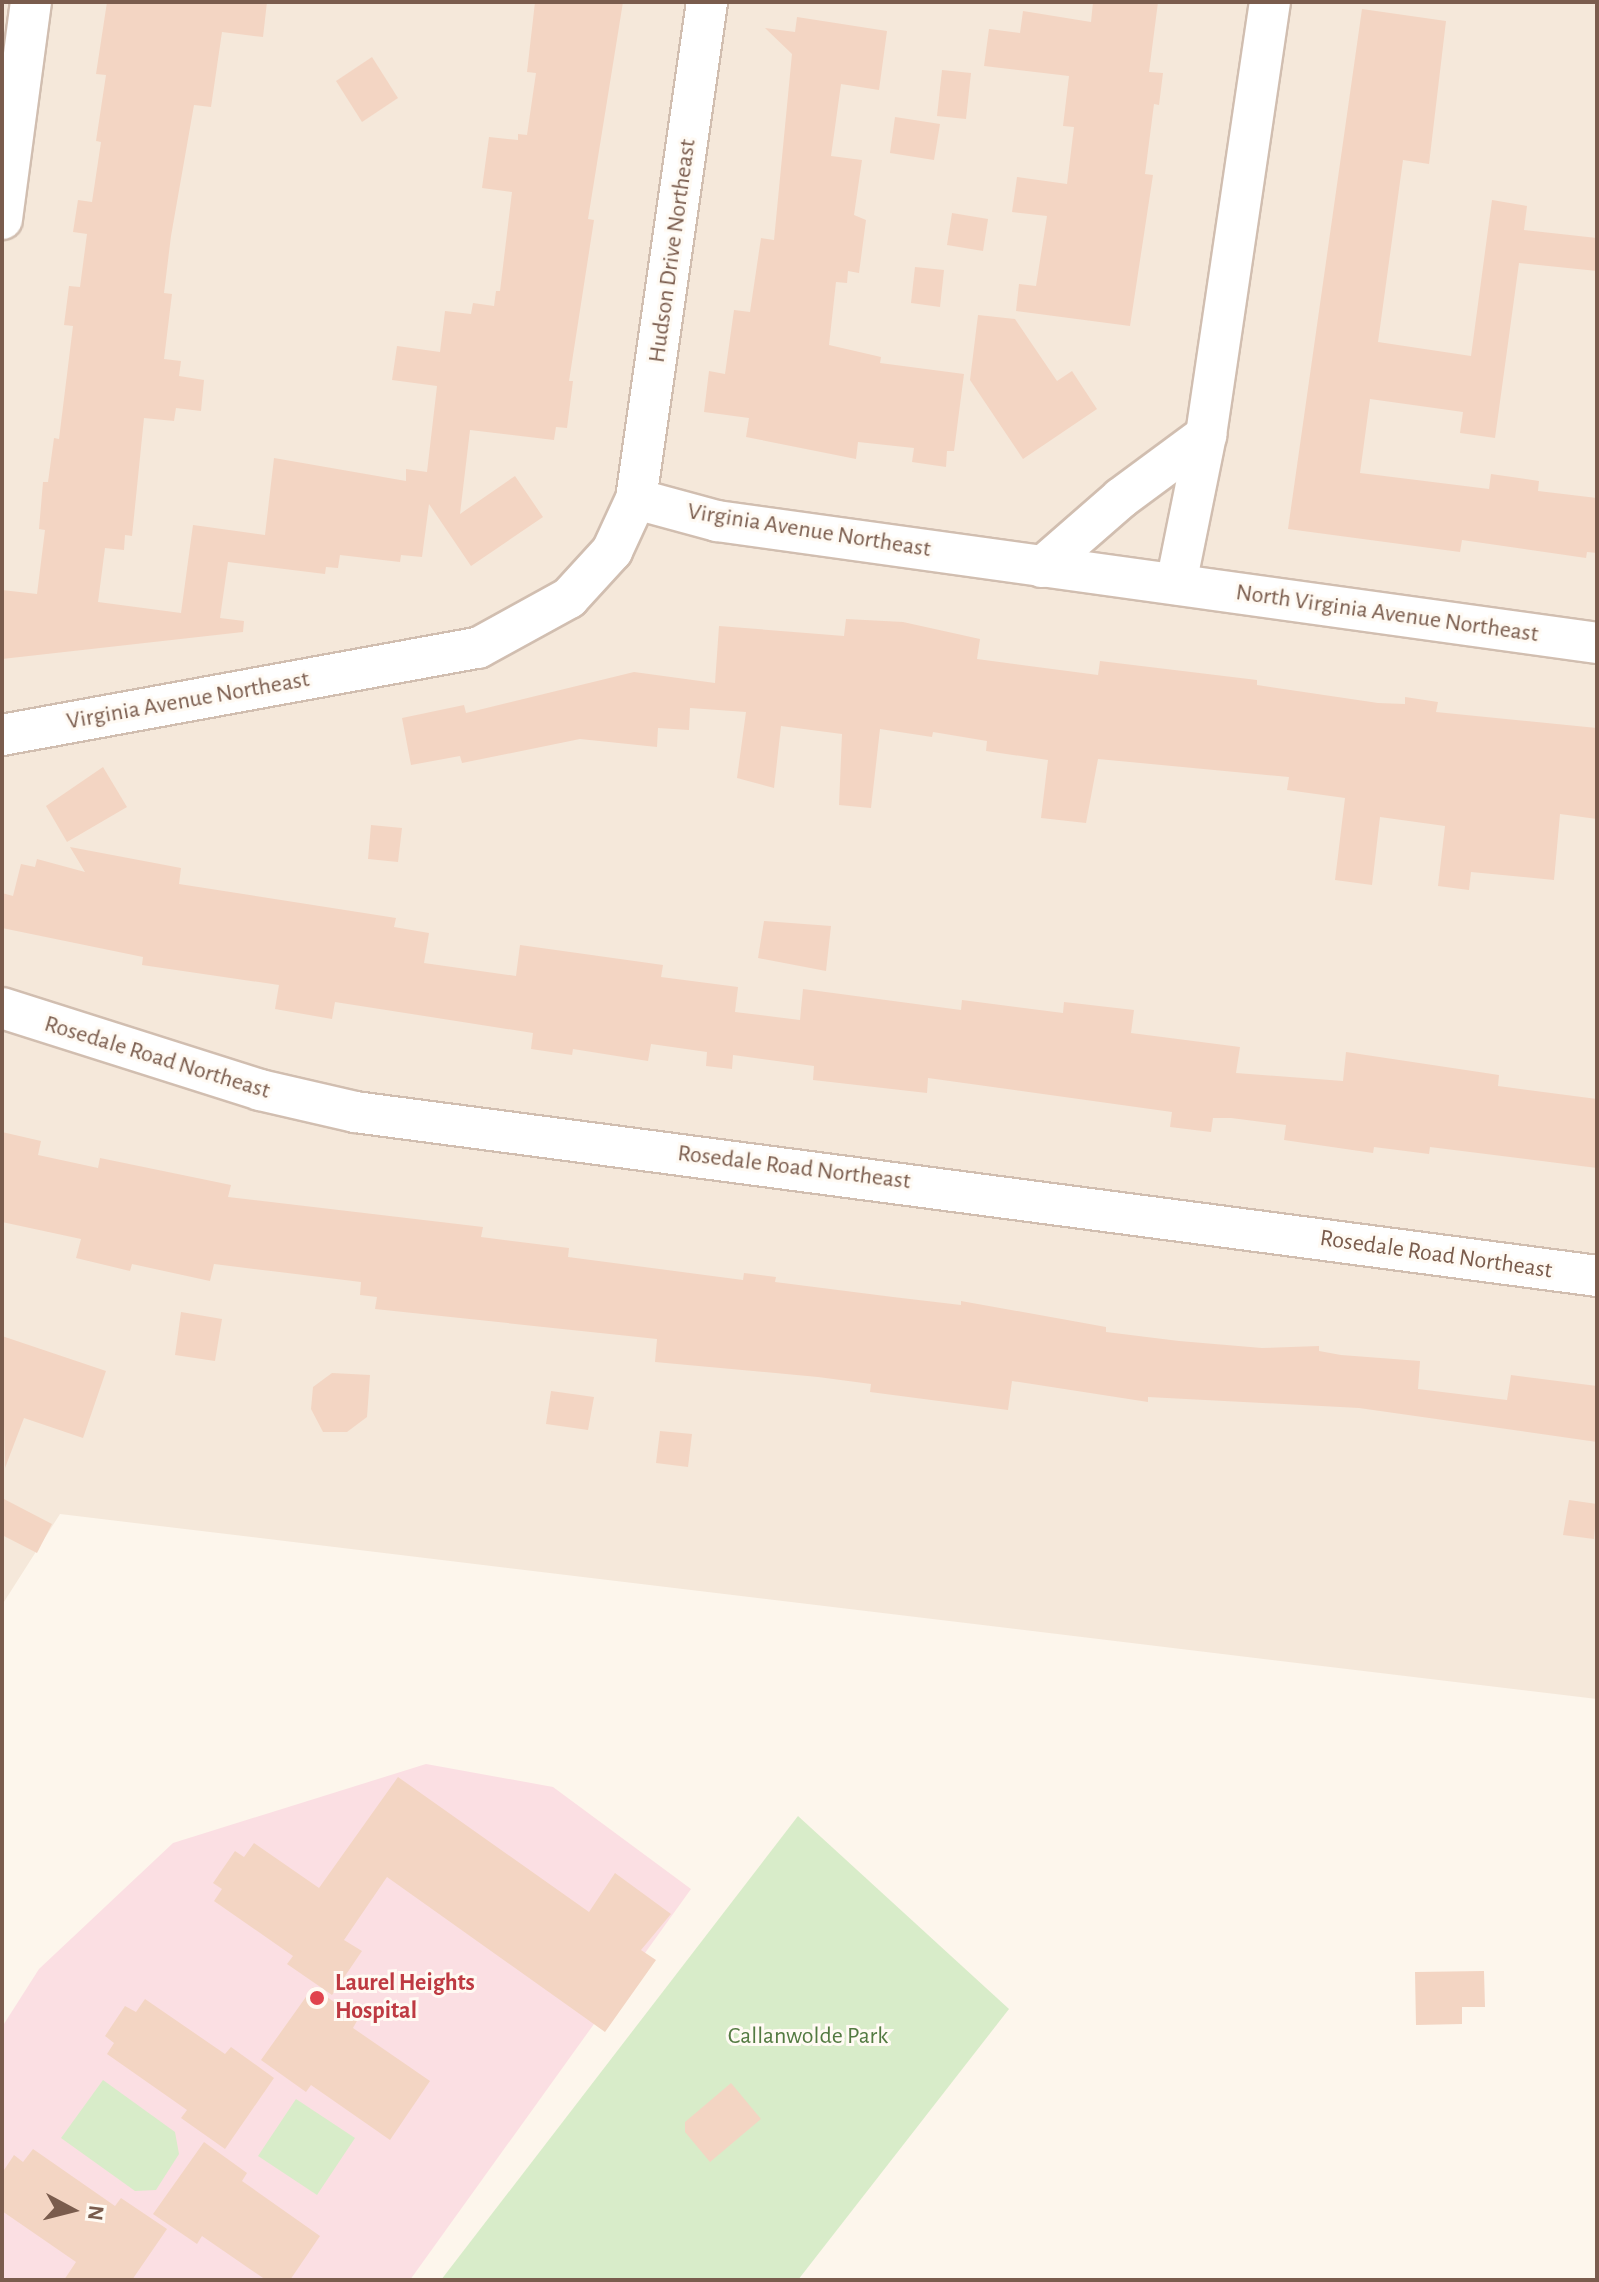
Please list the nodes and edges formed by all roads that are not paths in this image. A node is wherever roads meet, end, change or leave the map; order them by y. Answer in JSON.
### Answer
{"nodes":[{"id":1,"x":31,"y":2,"type":"edge"},
{"id":2,"x":707,"y":2,"type":"edge"},
{"id":3,"x":1270,"y":2,"type":"edge"},
{"id":4,"x":8,"y":126,"type":"edge"},
{"id":5,"x":2,"y":219,"type":"edge"},
{"id":6,"x":1206,"y":435,"type":"junction"},
{"id":7,"x":636,"y":499,"type":"junction"},
{"id":8,"x":1042,"y":567,"type":"junction"},
{"id":9,"x":1176,"y":584,"type":"junction"},
{"id":10,"x":1597,"y":643,"type":"edge"},
{"id":11,"x":2,"y":735,"type":"edge"},
{"id":12,"x":2,"y":1008,"type":"edge"},
{"id":13,"x":1597,"y":1276,"type":"edge"}],
"edges":[{"from":1,"to":4,"type":"street"},
{"from":2,"to":7,"type":"street","name":"Hudson Drive Northeast"},
{"from":3,"to":6,"type":"street"},
{"from":4,"to":5,"type":"street"},
{"from":6,"to":8,"type":"street"},
{"from":6,"to":9,"type":"street"},
{"from":7,"to":8,"type":"street","name":"Virginia Avenue Northeast"},
{"from":7,"to":11,"type":"street","name":"Virginia Avenue Northeast"},
{"from":8,"to":9,"type":"street","name":"North Virginia Avenue Northeast"},
{"from":9,"to":10,"type":"street","name":"North Virginia Avenue Northeast"},
{"from":12,"to":13,"type":"street","name":"Rosedale Road Northeast"}]}
